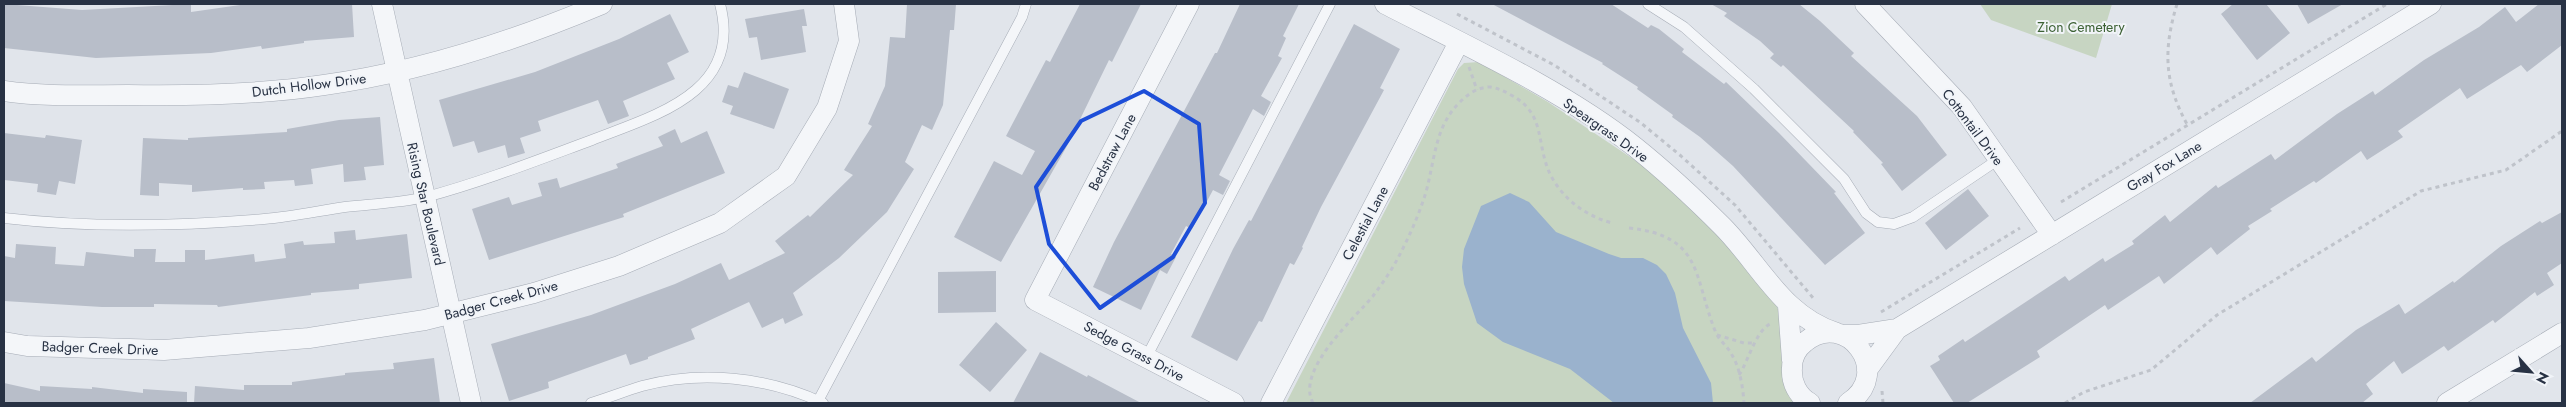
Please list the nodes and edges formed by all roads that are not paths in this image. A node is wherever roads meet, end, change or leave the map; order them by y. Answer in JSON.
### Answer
{"nodes":[{"id":1,"x":382,"y":4,"type":"edge"},
{"id":2,"x":602,"y":4,"type":"edge"},
{"id":3,"x":720,"y":4,"type":"edge"},
{"id":4,"x":844,"y":4,"type":"edge"},
{"id":5,"x":1026,"y":4,"type":"edge"},
{"id":6,"x":1189,"y":4,"type":"edge"},
{"id":7,"x":1330,"y":4,"type":"edge"},
{"id":8,"x":1385,"y":4,"type":"edge"},
{"id":9,"x":1648,"y":4,"type":"edge"},
{"id":10,"x":1865,"y":4,"type":"edge"},
{"id":11,"x":2432,"y":4,"type":"edge"},
{"id":12,"x":1459,"y":42,"type":"junction"},
{"id":13,"x":397,"y":72,"type":"junction"},
{"id":14,"x":4,"y":91,"type":"edge"},
{"id":15,"x":1999,"y":159,"type":"junction"},
{"id":16,"x":425,"y":197,"type":"junction"},
{"id":17,"x":4,"y":218,"type":"edge"},
{"id":18,"x":2052,"y":235,"type":"junction"},
{"id":19,"x":1035,"y":300,"type":"joint"},
{"id":20,"x":1783,"y":313,"type":"junction"},
{"id":21,"x":451,"y":314,"type":"junction"},
{"id":22,"x":1897,"y":329,"type":"junction"},
{"id":23,"x":2562,"y":333,"type":"edge"},
{"id":24,"x":1840,"y":334,"type":"junction"},
{"id":25,"x":4,"y":342,"type":"edge"},
{"id":26,"x":1146,"y":358,"type":"junction"},
{"id":27,"x":1792,"y":365,"type":"junction"},
{"id":28,"x":1867,"y":374,"type":"junction"},
{"id":29,"x":821,"y":402,"type":"edge"},
{"id":30,"x":471,"y":403,"type":"edge"},
{"id":31,"x":591,"y":403,"type":"edge"},
{"id":32,"x":1234,"y":403,"type":"edge"},
{"id":33,"x":1271,"y":403,"type":"edge"},
{"id":34,"x":1810,"y":403,"type":"edge"},
{"id":35,"x":1848,"y":403,"type":"edge"},
{"id":36,"x":1865,"y":403,"type":"edge"},
{"id":37,"x":2447,"y":403,"type":"edge"}],
"edges":[{"from":1,"to":13,"type":"street","name":"Rising Star Boulevard"},
{"from":2,"to":13,"type":"street","name":"Dutch Hollow Drive"},
{"from":3,"to":16,"type":"lane"},
{"from":4,"to":21,"type":"street","name":"Badger Creek Drive"},
{"from":5,"to":29,"type":"lane"},
{"from":6,"to":19,"type":"street","name":"Bedstraw Lane"},
{"from":7,"to":26,"type":"lane"},
{"from":8,"to":12,"type":"street","name":"Speargrass Drive"},
{"from":9,"to":15,"type":"lane"},
{"from":10,"to":15,"type":"street","name":"Cottontail Drive"},
{"from":11,"to":18,"type":"street","name":"Gray Fox Lane"},
{"from":12,"to":20,"type":"street","name":"Speargrass Drive"},
{"from":12,"to":33,"type":"street","name":"Celestial Lane"},
{"from":13,"to":14,"type":"street","name":"Dutch Hollow Drive"},
{"from":13,"to":16,"type":"street","name":"Rising Star Boulevard"},
{"from":15,"to":18,"type":"street","name":"Cottontail Drive"},
{"from":16,"to":17,"type":"lane"},
{"from":16,"to":21,"type":"street","name":"Rising Star Boulevard"},
{"from":18,"to":22,"type":"street","name":"Gray Fox Lane"},
{"from":19,"to":26,"type":"street","name":"Sedge Grass Drive"},
{"from":20,"to":24,"type":"street","name":"Speargrass Drive"},
{"from":20,"to":27,"type":"street"},
{"from":21,"to":25,"type":"street","name":"Badger Creek Drive"},
{"from":21,"to":30,"type":"street","name":"Rising Star Boulevard"},
{"from":22,"to":24,"type":"street","name":"Gray Fox Lane"},
{"from":22,"to":28,"type":"street","name":"Gray Fox Lane"},
{"from":23,"to":37,"type":"street"},
{"from":24,"to":27,"type":"street","name":"Gray Fox Lane"},
{"from":24,"to":28,"type":"street"},
{"from":26,"to":32,"type":"street","name":"Sedge Grass Drive"},
{"from":27,"to":34,"type":"street"},
{"from":28,"to":35,"type":"street","name":"Gray Fox Lane"},
{"from":28,"to":36,"type":"street"},
{"from":29,"to":31,"type":"lane"}]}
